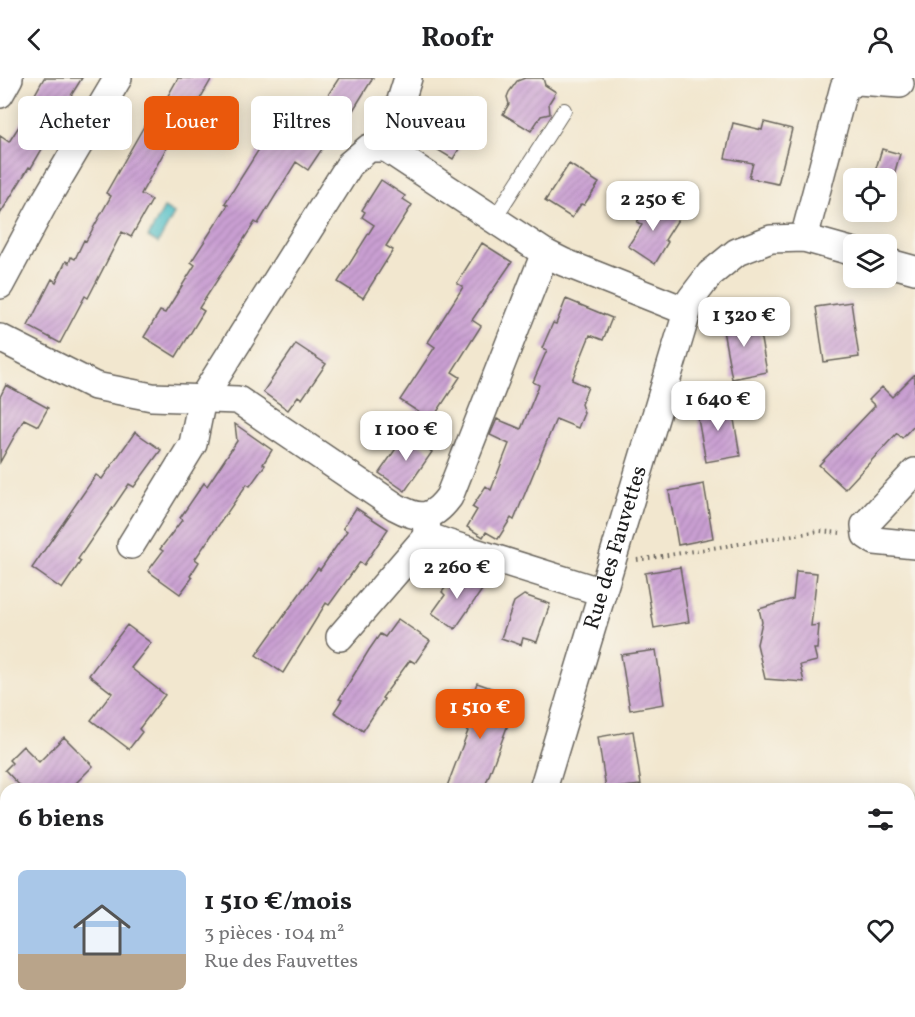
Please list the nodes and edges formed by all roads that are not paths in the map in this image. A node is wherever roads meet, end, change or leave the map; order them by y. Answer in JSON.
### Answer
{"nodes":[{"id":1,"x":9,"y":78,"type":"edge"},
{"id":2,"x":118,"y":78,"type":"edge"},
{"id":3,"x":408,"y":78,"type":"edge"},
{"id":4,"x":900,"y":84,"type":"dead end"},
{"id":5,"x":0,"y":94,"type":"edge"},
{"id":6,"x":402,"y":96,"type":"edge"},
{"id":7,"x":564,"y":110,"type":"dead end"},
{"id":8,"x":367,"y":150,"type":"edge"},
{"id":9,"x":389,"y":150,"type":"edge"},
{"id":10,"x":494,"y":219,"type":"junction"},
{"id":11,"x":804,"y":238,"type":"junction"},
{"id":12,"x":843,"y":249,"type":"edge"},
{"id":13,"x":545,"y":253,"type":"junction"},
{"id":14,"x":897,"y":265,"type":"edge"},
{"id":15,"x":915,"y":270,"type":"edge"},
{"id":16,"x":0,"y":285,"type":"edge"},
{"id":17,"x":686,"y":311,"type":"junction"},
{"id":18,"x":0,"y":338,"type":"edge"},
{"id":19,"x":202,"y":399,"type":"junction"},
{"id":20,"x":915,"y":472,"type":"edge"},
{"id":21,"x":427,"y":526,"type":"junction"},
{"id":22,"x":131,"y":545,"type":"dead end"},
{"id":23,"x":915,"y":545,"type":"edge"},
{"id":24,"x":602,"y":592,"type":"junction"},
{"id":25,"x":340,"y":637,"type":"dead end"},
{"id":26,"x":545,"y":783,"type":"edge"}],
"edges":[{"from":1,"to":5,"type":"street"},
{"from":2,"to":16,"type":"street"},
{"from":3,"to":6,"type":"street"},
{"from":4,"to":11,"type":"street"},
{"from":7,"to":10,"type":"lane"},
{"from":8,"to":19,"type":"street"},
{"from":9,"to":10,"type":"street"},
{"from":10,"to":13,"type":"street"},
{"from":11,"to":12,"type":"street","name":"Rue des Fauvettes"},
{"from":11,"to":17,"type":"street","name":"Rue des Fauvettes"},
{"from":13,"to":17,"type":"street"},
{"from":13,"to":21,"type":"street"},
{"from":14,"to":15,"type":"street"},
{"from":17,"to":24,"type":"street","name":"Rue des Fauvettes"},
{"from":18,"to":19,"type":"street"},
{"from":19,"to":21,"type":"street"},
{"from":19,"to":22,"type":"street"},
{"from":20,"to":23,"type":"street"},
{"from":21,"to":24,"type":"street"},
{"from":21,"to":25,"type":"street"},
{"from":24,"to":26,"type":"street","name":"Rue des Fauvettes"}]}
